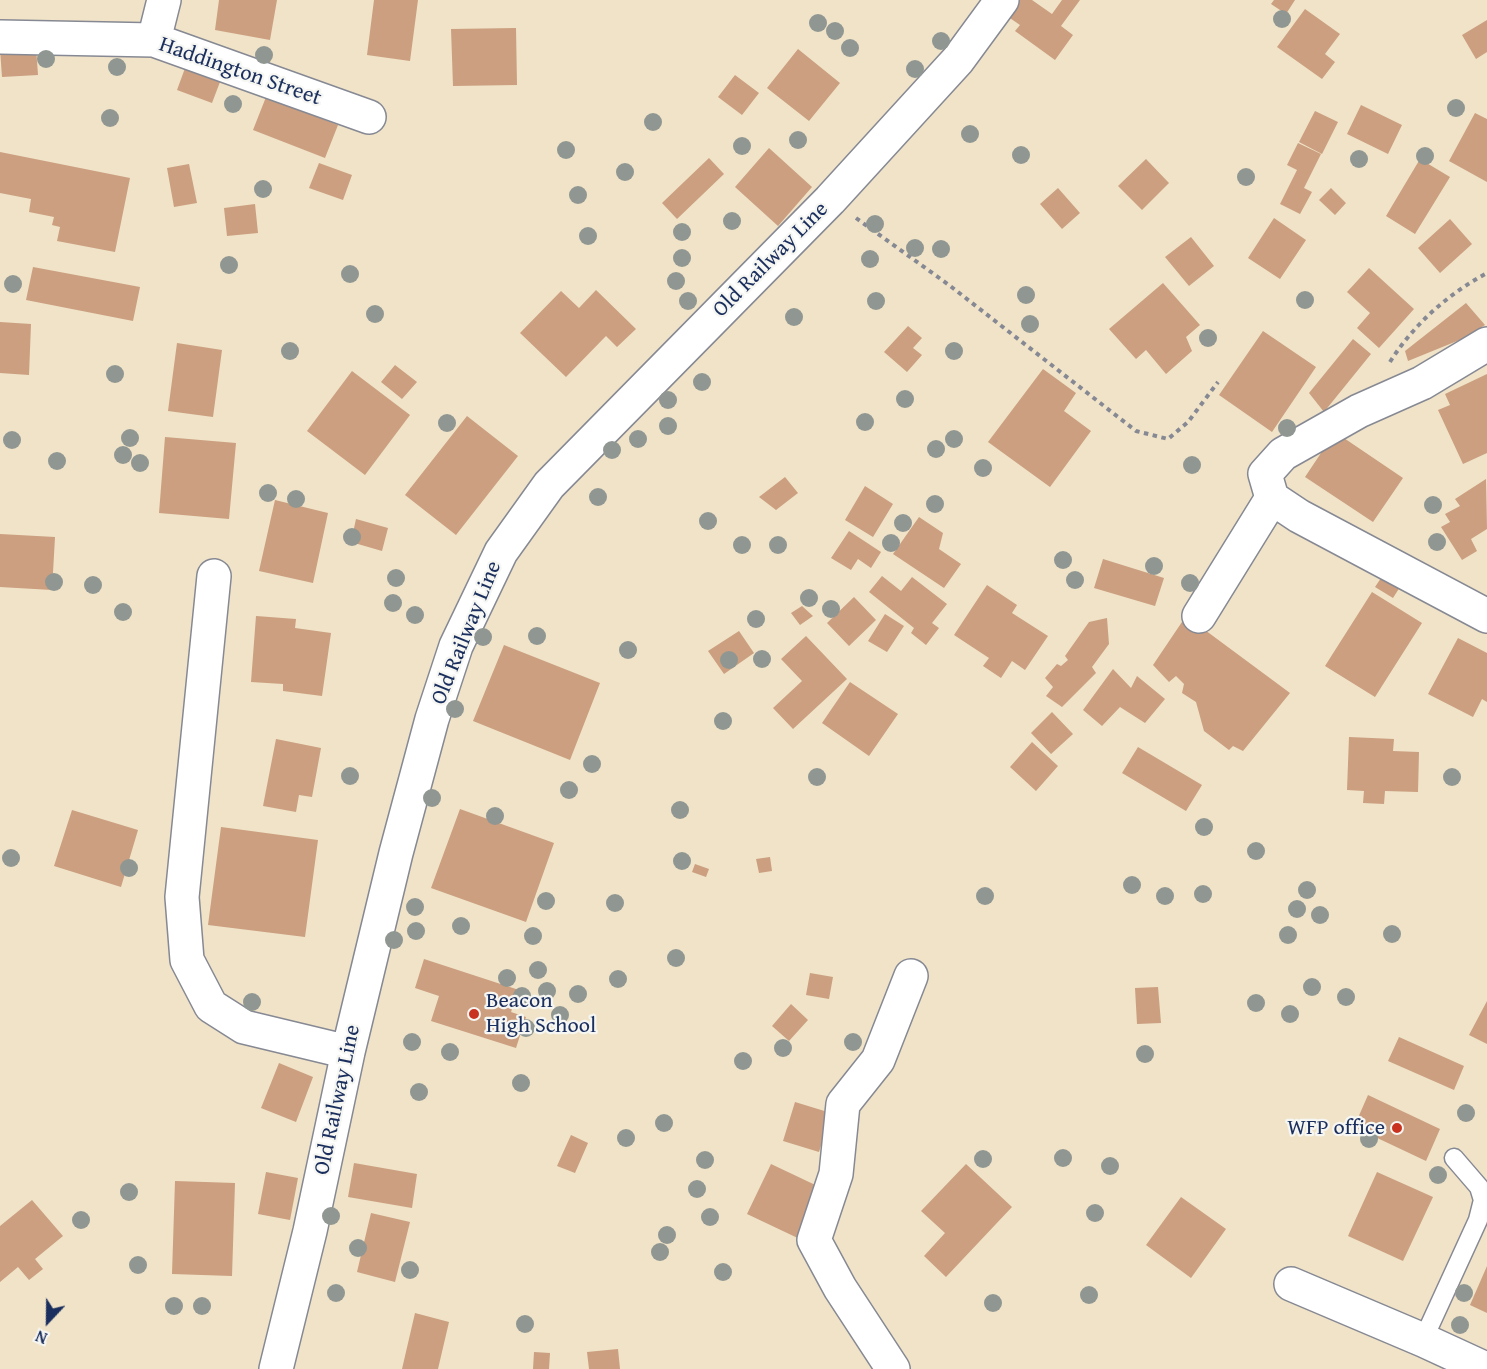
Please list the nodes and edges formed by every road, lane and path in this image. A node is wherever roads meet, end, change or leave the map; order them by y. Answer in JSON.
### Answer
{"nodes":[{"id":1,"x":164,"y":0,"type":"edge"},
{"id":2,"x":1002,"y":0,"type":"edge"},
{"id":3,"x":0,"y":37,"type":"edge"},
{"id":4,"x":154,"y":40,"type":"junction"},
{"id":5,"x":369,"y":117,"type":"dead end"},
{"id":6,"x":830,"y":200,"type":"junction"},
{"id":7,"x":1487,"y":273,"type":"edge"},
{"id":8,"x":1487,"y":344,"type":"edge"},
{"id":9,"x":1387,"y":367,"type":"dead end"},
{"id":10,"x":1218,"y":382,"type":"dead end"},
{"id":11,"x":1272,"y":498,"type":"junction"},
{"id":12,"x":214,"y":576,"type":"dead end"},
{"id":13,"x":1199,"y":616,"type":"dead end"},
{"id":14,"x":1487,"y":616,"type":"edge"},
{"id":15,"x":911,"y":976,"type":"dead end"},
{"id":16,"x":348,"y":1052,"type":"junction"},
{"id":17,"x":1454,"y":1158,"type":"dead end"},
{"id":18,"x":1291,"y":1284,"type":"dead end"},
{"id":19,"x":1423,"y":1340,"type":"junction"},
{"id":20,"x":276,"y":1369,"type":"edge"},
{"id":21,"x":893,"y":1369,"type":"edge"},
{"id":22,"x":1486,"y":1369,"type":"edge"}],
"edges":[{"from":1,"to":4,"type":"street"},
{"from":2,"to":6,"type":"street","name":"Old Railway Line"},
{"from":3,"to":4,"type":"street","name":"Haddington Street"},
{"from":4,"to":5,"type":"street","name":"Haddington Street"},
{"from":6,"to":10,"type":"path"},
{"from":6,"to":16,"type":"street","name":"Old Railway Line"},
{"from":7,"to":9,"type":"path"},
{"from":8,"to":11,"type":"street"},
{"from":11,"to":13,"type":"street"},
{"from":11,"to":14,"type":"street"},
{"from":12,"to":16,"type":"street"},
{"from":15,"to":21,"type":"street"},
{"from":16,"to":20,"type":"street","name":"Old Railway Line"},
{"from":17,"to":19,"type":"lane"},
{"from":18,"to":19,"type":"street"},
{"from":19,"to":22,"type":"street"}]}
